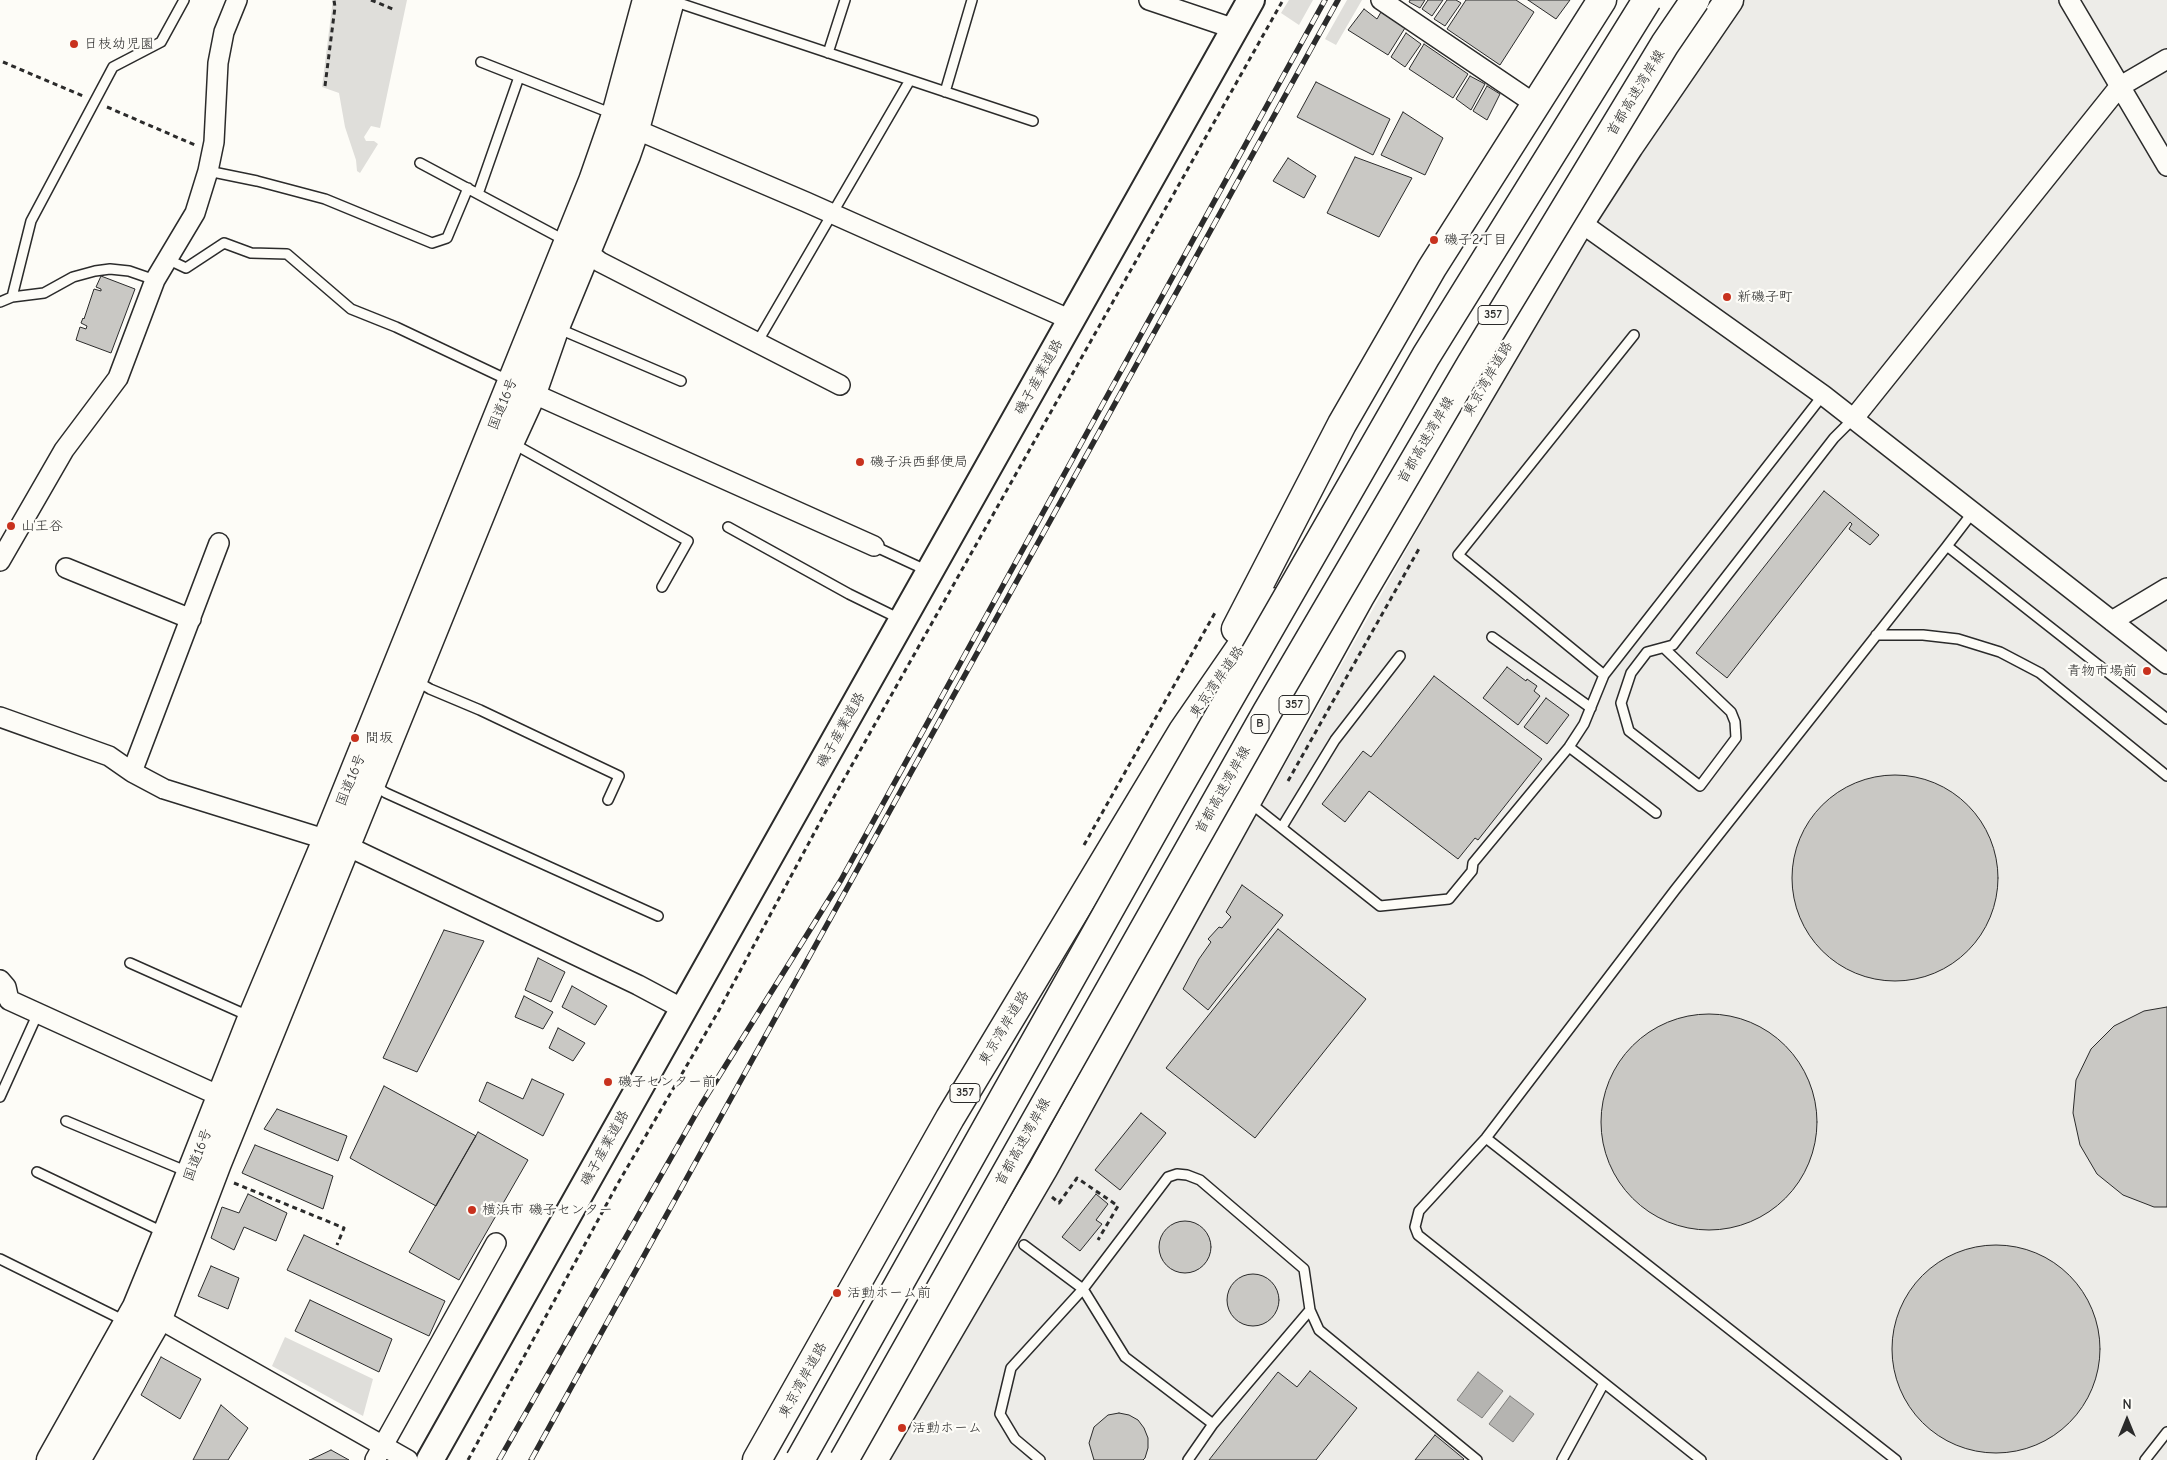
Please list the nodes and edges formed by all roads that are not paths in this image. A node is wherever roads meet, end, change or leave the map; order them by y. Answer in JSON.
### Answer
{"nodes":[{"id":1,"x":184,"y":0,"type":"edge"},
{"id":2,"x":238,"y":0,"type":"edge"},
{"id":3,"x":647,"y":0,"type":"edge"},
{"id":4,"x":670,"y":0,"type":"edge"},
{"id":5,"x":844,"y":0,"type":"edge"},
{"id":6,"x":972,"y":0,"type":"edge"},
{"id":7,"x":1149,"y":0,"type":"edge"},
{"id":8,"x":1251,"y":0,"type":"edge"},
{"id":9,"x":1381,"y":0,"type":"edge"},
{"id":10,"x":1602,"y":0,"type":"edge"},
{"id":11,"x":1647,"y":0,"type":"edge"},
{"id":12,"x":1655,"y":0,"type":"edge"},
{"id":13,"x":1685,"y":0,"type":"edge"},
{"id":14,"x":1695,"y":0,"type":"edge"},
{"id":15,"x":1729,"y":0,"type":"edge"},
{"id":16,"x":2069,"y":0,"type":"edge"},
{"id":17,"x":1235,"y":29,"type":"junction"},
{"id":18,"x":828,"y":53,"type":"junction"},
{"id":19,"x":2167,"y":59,"type":"edge"},
{"id":20,"x":481,"y":62,"type":"dead end"},
{"id":21,"x":519,"y":77,"type":"junction"},
{"id":22,"x":910,"y":80,"type":"junction"},
{"id":23,"x":2119,"y":87,"type":"junction"},
{"id":24,"x":945,"y":92,"type":"junction"},
{"id":25,"x":1535,"y":104,"type":"junction"},
{"id":26,"x":1033,"y":121,"type":"dead end"},
{"id":27,"x":626,"y":122,"type":"junction"},
{"id":28,"x":420,"y":163,"type":"dead end"},
{"id":29,"x":2167,"y":166,"type":"edge"},
{"id":30,"x":208,"y":171,"type":"junction"},
{"id":31,"x":468,"y":188,"type":"junction"},
{"id":32,"x":478,"y":194,"type":"junction"},
{"id":33,"x":831,"y":214,"type":"junction"},
{"id":34,"x":1580,"y":222,"type":"junction"},
{"id":35,"x":577,"y":247,"type":"junction"},
{"id":36,"x":167,"y":259,"type":"junction"},
{"id":37,"x":155,"y":280,"type":"junction"},
{"id":38,"x":12,"y":297,"type":"junction"},
{"id":39,"x":0,"y":302,"type":"edge"},
{"id":40,"x":1071,"y":320,"type":"junction"},
{"id":41,"x":555,"y":327,"type":"junction"},
{"id":42,"x":1634,"y":335,"type":"dead end"},
{"id":43,"x":758,"y":341,"type":"junction"},
{"id":44,"x":680,"y":381,"type":"dead end"},
{"id":45,"x":840,"y":385,"type":"dead end"},
{"id":46,"x":522,"y":388,"type":"junction"},
{"id":47,"x":1824,"y":395,"type":"junction"},
{"id":48,"x":1854,"y":418,"type":"junction"},
{"id":49,"x":510,"y":441,"type":"junction"},
{"id":50,"x":1973,"y":512,"type":"junction"},
{"id":51,"x":728,"y":527,"type":"dead end"},
{"id":52,"x":219,"y":543,"type":"dead end"},
{"id":53,"x":874,"y":546,"type":"joint"},
{"id":54,"x":1946,"y":546,"type":"junction"},
{"id":55,"x":0,"y":561,"type":"edge"},
{"id":56,"x":66,"y":568,"type":"dead end"},
{"id":57,"x":930,"y":572,"type":"junction"},
{"id":58,"x":662,"y":587,"type":"dead end"},
{"id":59,"x":2167,"y":588,"type":"edge"},
{"id":60,"x":191,"y":618,"type":"junction"},
{"id":61,"x":903,"y":621,"type":"junction"},
{"id":62,"x":2112,"y":621,"type":"junction"},
{"id":63,"x":1876,"y":635,"type":"junction"},
{"id":64,"x":1492,"y":637,"type":"dead end"},
{"id":65,"x":1664,"y":648,"type":"junction"},
{"id":66,"x":1400,"y":656,"type":"dead end"},
{"id":67,"x":2167,"y":664,"type":"edge"},
{"id":68,"x":1604,"y":675,"type":"junction"},
{"id":69,"x":413,"y":679,"type":"junction"},
{"id":70,"x":1591,"y":708,"type":"junction"},
{"id":71,"x":0,"y":717,"type":"edge"},
{"id":72,"x":2167,"y":720,"type":"edge"},
{"id":73,"x":1183,"y":731,"type":"junction"},
{"id":74,"x":1568,"y":747,"type":"junction"},
{"id":75,"x":1266,"y":768,"type":"junction"},
{"id":76,"x":132,"y":772,"type":"junction"},
{"id":77,"x":2167,"y":776,"type":"edge"},
{"id":78,"x":370,"y":784,"type":"junction"},
{"id":79,"x":608,"y":800,"type":"dead end"},
{"id":80,"x":1246,"y":800,"type":"junction"},
{"id":81,"x":1656,"y":813,"type":"dead end"},
{"id":82,"x":1282,"y":827,"type":"junction"},
{"id":83,"x":337,"y":843,"type":"junction"},
{"id":84,"x":658,"y":916,"type":"dead end"},
{"id":85,"x":130,"y":963,"type":"dead end"},
{"id":86,"x":0,"y":980,"type":"edge"},
{"id":87,"x":683,"y":1009,"type":"junction"},
{"id":88,"x":38,"y":1013,"type":"junction"},
{"id":89,"x":253,"y":1016,"type":"junction"},
{"id":90,"x":0,"y":1097,"type":"edge"},
{"id":91,"x":220,"y":1098,"type":"junction"},
{"id":92,"x":66,"y":1121,"type":"dead end"},
{"id":93,"x":1486,"y":1138,"type":"junction"},
{"id":94,"x":37,"y":1172,"type":"dead end"},
{"id":95,"x":191,"y":1174,"type":"junction"},
{"id":96,"x":167,"y":1234,"type":"junction"},
{"id":97,"x":496,"y":1243,"type":"dead end"},
{"id":98,"x":1024,"y":1245,"type":"dead end"},
{"id":99,"x":0,"y":1259,"type":"edge"},
{"id":100,"x":1083,"y":1289,"type":"junction"},
{"id":101,"x":1310,"y":1310,"type":"junction"},
{"id":102,"x":141,"y":1316,"type":"junction"},
{"id":103,"x":1604,"y":1383,"type":"junction"},
{"id":104,"x":1213,"y":1424,"type":"junction"},
{"id":105,"x":2167,"y":1432,"type":"edge"},
{"id":106,"x":379,"y":1453,"type":"edge"},
{"id":107,"x":51,"y":1460,"type":"edge"},
{"id":108,"x":76,"y":1460,"type":"edge"},
{"id":109,"x":408,"y":1460,"type":"edge"},
{"id":110,"x":430,"y":1460,"type":"edge"},
{"id":111,"x":757,"y":1460,"type":"edge"},
{"id":112,"x":800,"y":1460,"type":"edge"},
{"id":113,"x":844,"y":1460,"type":"edge"},
{"id":114,"x":872,"y":1460,"type":"edge"},
{"id":115,"x":1040,"y":1460,"type":"edge"},
{"id":116,"x":1188,"y":1460,"type":"edge"},
{"id":117,"x":1476,"y":1460,"type":"edge"},
{"id":118,"x":1562,"y":1460,"type":"edge"},
{"id":119,"x":1701,"y":1460,"type":"edge"},
{"id":120,"x":1896,"y":1460,"type":"edge"},
{"id":121,"x":2146,"y":1460,"type":"edge"}],
"edges":[{"from":1,"to":38,"type":"lane"},
{"from":2,"to":30,"type":"street"},
{"from":3,"to":27,"type":"highway","name":"国道16号"},
{"from":4,"to":18,"type":"lane"},
{"from":4,"to":27,"type":"highway","name":"国道16号"},
{"from":5,"to":18,"type":"lane"},
{"from":6,"to":24,"type":"lane"},
{"from":7,"to":17,"type":"street"},
{"from":8,"to":17,"type":"street","name":"磯子産業道路"},
{"from":9,"to":25,"type":"street"},
{"from":10,"to":25,"type":"highway","name":"東京湾岸道路","number":"357"},
{"from":11,"to":112,"type":"highway","bridge":true},
{"from":12,"to":73,"type":"highway","name":"東京湾岸道路","number":"357","bridge":true},
{"from":13,"to":75,"type":"highway","name":"東京湾岸道路","number":"357","bridge":true},
{"from":14,"to":113,"type":"highway","name":"首都高速湾岸線","number":"B","bridge":true},
{"from":15,"to":34,"type":"highway","name":"東京湾岸道路","number":"357"},
{"from":16,"to":23,"type":"street"},
{"from":17,"to":40,"type":"street","name":"磯子産業道路"},
{"from":18,"to":22,"type":"lane"},
{"from":19,"to":23,"type":"street"},
{"from":20,"to":21,"type":"lane"},
{"from":21,"to":27,"type":"lane"},
{"from":21,"to":32,"type":"lane"},
{"from":22,"to":24,"type":"lane"},
{"from":22,"to":33,"type":"lane"},
{"from":23,"to":29,"type":"street"},
{"from":23,"to":48,"type":"street"},
{"from":24,"to":26,"type":"lane"},
{"from":25,"to":73,"type":"highway","name":"東京湾岸道路","number":"357"},
{"from":27,"to":33,"type":"street"},
{"from":27,"to":35,"type":"highway","name":"国道16号"},
{"from":28,"to":31,"type":"lane"},
{"from":30,"to":31,"type":"lane"},
{"from":30,"to":36,"type":"street"},
{"from":31,"to":32,"type":"lane"},
{"from":32,"to":35,"type":"lane"},
{"from":33,"to":40,"type":"street"},
{"from":33,"to":43,"type":"lane"},
{"from":34,"to":47,"type":"street"},
{"from":34,"to":75,"type":"highway","name":"東京湾岸道路","number":"357"},
{"from":35,"to":41,"type":"highway","name":"国道16号"},
{"from":35,"to":43,"type":"street"},
{"from":35,"to":46,"type":"highway","name":"国道16号"},
{"from":36,"to":37,"type":"street"},
{"from":36,"to":46,"type":"lane"},
{"from":37,"to":38,"type":"lane"},
{"from":37,"to":55,"type":"street"},
{"from":38,"to":39,"type":"lane"},
{"from":40,"to":57,"type":"street","name":"磯子産業道路"},
{"from":41,"to":44,"type":"lane"},
{"from":41,"to":46,"type":"highway","name":"国道16号"},
{"from":42,"to":68,"type":"lane"},
{"from":43,"to":45,"type":"street"},
{"from":46,"to":49,"type":"highway","name":"国道16号"},
{"from":46,"to":53,"type":"street"},
{"from":46,"to":83,"type":"highway","name":"国道16号"},
{"from":47,"to":48,"type":"street"},
{"from":47,"to":68,"type":"lane"},
{"from":48,"to":50,"type":"street"},
{"from":48,"to":65,"type":"lane"},
{"from":49,"to":58,"type":"lane"},
{"from":49,"to":69,"type":"highway","name":"国道16号"},
{"from":50,"to":54,"type":"lane"},
{"from":50,"to":62,"type":"street"},
{"from":51,"to":61,"type":"lane"},
{"from":52,"to":60,"type":"street"},
{"from":53,"to":57,"type":"lane"},
{"from":54,"to":63,"type":"lane"},
{"from":54,"to":72,"type":"lane"},
{"from":56,"to":60,"type":"street"},
{"from":57,"to":61,"type":"street","name":"磯子産業道路"},
{"from":59,"to":62,"type":"street"},
{"from":60,"to":76,"type":"street"},
{"from":61,"to":87,"type":"street","name":"磯子産業道路"},
{"from":62,"to":67,"type":"street"},
{"from":63,"to":77,"type":"lane"},
{"from":63,"to":93,"type":"lane"},
{"from":64,"to":70,"type":"lane"},
{"from":65,"to":65,"type":"lane"},
{"from":66,"to":82,"type":"lane"},
{"from":68,"to":70,"type":"lane"},
{"from":69,"to":78,"type":"highway","name":"国道16号"},
{"from":69,"to":79,"type":"lane"},
{"from":70,"to":74,"type":"lane"},
{"from":71,"to":76,"type":"street"},
{"from":73,"to":111,"type":"highway","name":"東京湾岸道路","number":"357"},
{"from":74,"to":81,"type":"lane"},
{"from":74,"to":82,"type":"lane"},
{"from":75,"to":80,"type":"highway","name":"東京湾岸道路","number":"357"},
{"from":76,"to":83,"type":"street"},
{"from":78,"to":83,"type":"highway","name":"国道16号"},
{"from":78,"to":84,"type":"lane"},
{"from":80,"to":82,"type":"lane"},
{"from":80,"to":114,"type":"highway","name":"東京湾岸道路","number":"357"},
{"from":83,"to":87,"type":"street"},
{"from":83,"to":89,"type":"highway","name":"国道16号"},
{"from":83,"to":102,"type":"highway","name":"国道16号"},
{"from":85,"to":89,"type":"lane"},
{"from":86,"to":88,"type":"street"},
{"from":87,"to":110,"type":"street","name":"磯子産業道路"},
{"from":88,"to":90,"type":"lane"},
{"from":88,"to":91,"type":"street"},
{"from":89,"to":91,"type":"highway","name":"国道16号"},
{"from":91,"to":95,"type":"highway","name":"国道16号"},
{"from":92,"to":95,"type":"lane"},
{"from":93,"to":103,"type":"lane"},
{"from":93,"to":120,"type":"lane"},
{"from":94,"to":96,"type":"lane"},
{"from":95,"to":96,"type":"highway","name":"国道16号"},
{"from":96,"to":102,"type":"highway","name":"国道16号"},
{"from":97,"to":106,"type":"street"},
{"from":98,"to":100,"type":"lane"},
{"from":99,"to":102,"type":"lane"},
{"from":100,"to":101,"type":"lane"},
{"from":100,"to":104,"type":"lane"},
{"from":100,"to":115,"type":"lane"},
{"from":101,"to":104,"type":"lane"},
{"from":101,"to":117,"type":"lane"},
{"from":102,"to":106,"type":"street"},
{"from":102,"to":107,"type":"highway","name":"国道16号"},
{"from":102,"to":108,"type":"highway","name":"国道16号"},
{"from":103,"to":118,"type":"lane"},
{"from":103,"to":119,"type":"lane"},
{"from":104,"to":116,"type":"lane"},
{"from":105,"to":121,"type":"lane"},
{"from":106,"to":109,"type":"street"}]}
